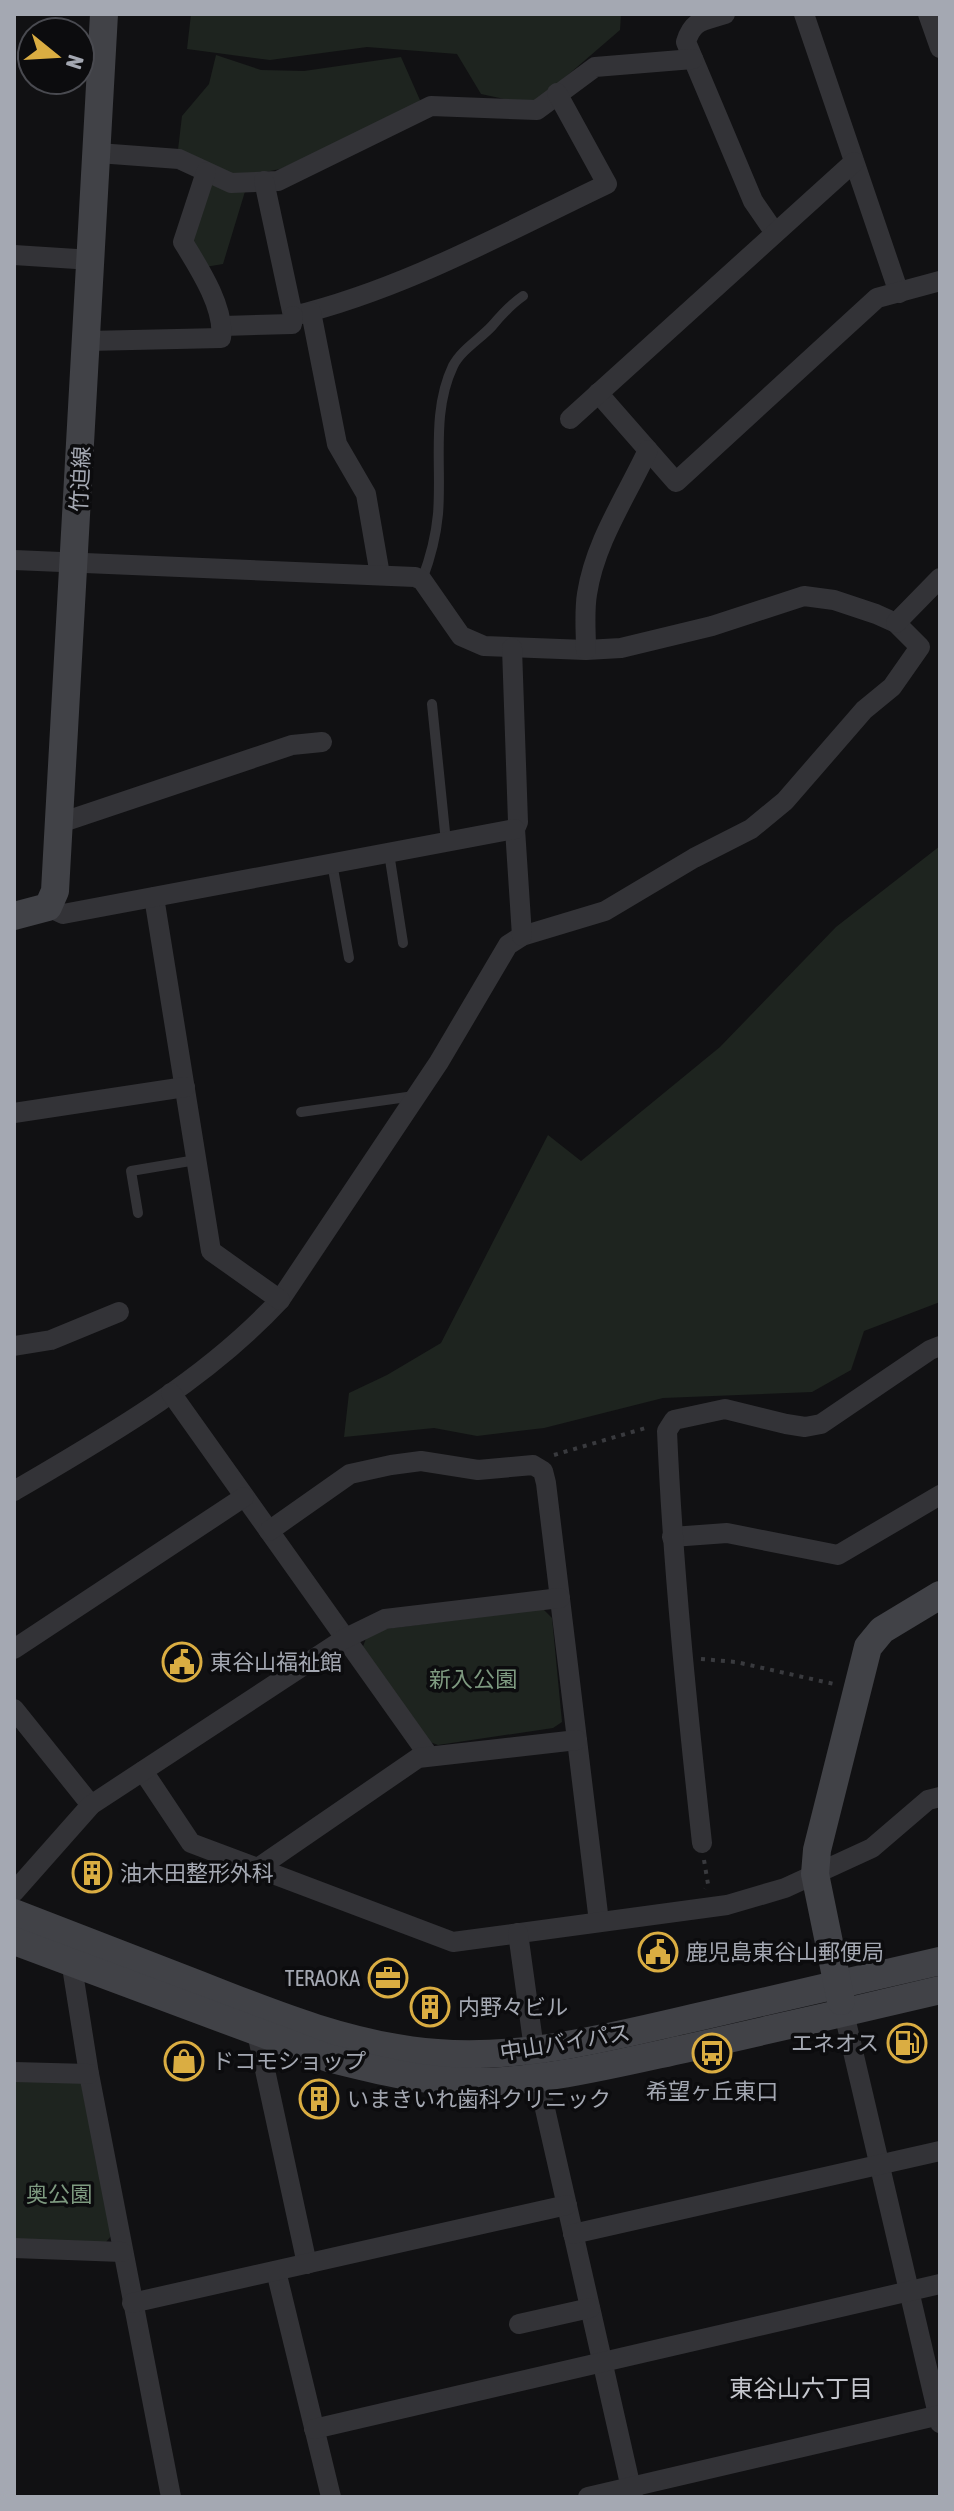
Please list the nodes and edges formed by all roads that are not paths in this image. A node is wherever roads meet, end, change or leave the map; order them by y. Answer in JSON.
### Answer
{"nodes":[{"id":1,"x":104,"y":14,"type":"edge"},
{"id":2,"x":725,"y":14,"type":"edge"},
{"id":3,"x":804,"y":14,"type":"edge"},
{"id":4,"x":934,"y":21,"type":"edge"},
{"id":5,"x":940,"y":48,"type":"edge"},
{"id":6,"x":693,"y":59,"type":"junction"},
{"id":7,"x":557,"y":93,"type":"junction"},
{"id":8,"x":98,"y":153,"type":"junction"},
{"id":9,"x":854,"y":162,"type":"junction"},
{"id":10,"x":206,"y":172,"type":"junction"},
{"id":11,"x":264,"y":181,"type":"junction"},
{"id":12,"x":775,"y":233,"type":"junction"},
{"id":13,"x":14,"y":255,"type":"edge"},
{"id":14,"x":92,"y":260,"type":"junction"},
{"id":15,"x":940,"y":281,"type":"edge"},
{"id":16,"x":899,"y":293,"type":"junction"},
{"id":17,"x":523,"y":296,"type":"dead end"},
{"id":18,"x":302,"y":314,"type":"junction"},
{"id":19,"x":223,"y":326,"type":"junction"},
{"id":20,"x":88,"y":341,"type":"junction"},
{"id":21,"x":598,"y":393,"type":"junction"},
{"id":22,"x":570,"y":419,"type":"dead end"},
{"id":23,"x":648,"y":450,"type":"junction"},
{"id":24,"x":14,"y":560,"type":"edge"},
{"id":25,"x":75,"y":562,"type":"junction"},
{"id":26,"x":380,"y":575,"type":"junction"},
{"id":27,"x":940,"y":578,"type":"edge"},
{"id":28,"x":422,"y":580,"type":"junction"},
{"id":29,"x":896,"y":623,"type":"junction"},
{"id":30,"x":512,"y":648,"type":"junction"},
{"id":31,"x":586,"y":650,"type":"junction"},
{"id":32,"x":432,"y":704,"type":"dead end"},
{"id":33,"x":322,"y":742,"type":"dead end"},
{"id":34,"x":60,"y":823,"type":"junction"},
{"id":35,"x":515,"y":829,"type":"junction"},
{"id":36,"x":446,"y":842,"type":"junction"},
{"id":37,"x":389,"y":853,"type":"junction"},
{"id":38,"x":332,"y":863,"type":"junction"},
{"id":39,"x":154,"y":897,"type":"junction"},
{"id":40,"x":48,"y":907,"type":"junction"},
{"id":41,"x":14,"y":916,"type":"edge"},
{"id":42,"x":522,"y":936,"type":"junction"},
{"id":43,"x":403,"y":943,"type":"dead end"},
{"id":44,"x":349,"y":958,"type":"dead end"},
{"id":45,"x":185,"y":1087,"type":"junction"},
{"id":46,"x":416,"y":1096,"type":"junction"},
{"id":47,"x":301,"y":1112,"type":"dead end"},
{"id":48,"x":14,"y":1113,"type":"edge"},
{"id":49,"x":196,"y":1160,"type":"junction"},
{"id":50,"x":138,"y":1213,"type":"dead end"},
{"id":51,"x":280,"y":1300,"type":"junction"},
{"id":52,"x":119,"y":1312,"type":"dead end"},
{"id":53,"x":14,"y":1346,"type":"edge"},
{"id":54,"x":940,"y":1346,"type":"edge"},
{"id":55,"x":171,"y":1393,"type":"junction"},
{"id":56,"x":14,"y":1491,"type":"edge"},
{"id":57,"x":940,"y":1495,"type":"edge"},
{"id":58,"x":244,"y":1497,"type":"junction"},
{"id":59,"x":269,"y":1531,"type":"junction"},
{"id":60,"x":672,"y":1537,"type":"junction"},
{"id":61,"x":940,"y":1595,"type":"edge"},
{"id":62,"x":560,"y":1598,"type":"junction"},
{"id":63,"x":344,"y":1639,"type":"junction"},
{"id":64,"x":14,"y":1649,"type":"edge"},
{"id":65,"x":14,"y":1709,"type":"edge"},
{"id":66,"x":577,"y":1740,"type":"junction"},
{"id":67,"x":429,"y":1756,"type":"junction"},
{"id":68,"x":143,"y":1771,"type":"junction"},
{"id":69,"x":940,"y":1797,"type":"edge"},
{"id":70,"x":91,"y":1805,"type":"junction"},
{"id":71,"x":702,"y":1843,"type":"road end"},
{"id":72,"x":258,"y":1868,"type":"junction"},
{"id":73,"x":815,"y":1874,"type":"junction"},
{"id":74,"x":14,"y":1892,"type":"edge"},
{"id":75,"x":14,"y":1913,"type":"edge"},
{"id":76,"x":599,"y":1922,"type":"junction"},
{"id":77,"x":518,"y":1933,"type":"junction"},
{"id":78,"x":68,"y":1934,"type":"junction"},
{"id":79,"x":14,"y":1941,"type":"edge"},
{"id":80,"x":940,"y":1961,"type":"edge"},
{"id":81,"x":70,"y":1962,"type":"junction"},
{"id":82,"x":838,"y":1985,"type":"junction"},
{"id":83,"x":940,"y":1990,"type":"edge"},
{"id":84,"x":844,"y":2013,"type":"junction"},
{"id":85,"x":258,"y":2021,"type":"junction"},
{"id":86,"x":535,"y":2064,"type":"junction"},
{"id":87,"x":14,"y":2072,"type":"edge"},
{"id":88,"x":89,"y":2074,"type":"junction"},
{"id":89,"x":940,"y":2151,"type":"edge"},
{"id":90,"x":880,"y":2164,"type":"junction"},
{"id":91,"x":567,"y":2205,"type":"junction"},
{"id":92,"x":573,"y":2234,"type":"junction"},
{"id":93,"x":14,"y":2248,"type":"edge"},
{"id":94,"x":122,"y":2252,"type":"junction"},
{"id":95,"x":307,"y":2264,"type":"junction"},
{"id":96,"x":276,"y":2271,"type":"junction"},
{"id":97,"x":940,"y":2284,"type":"edge"},
{"id":98,"x":909,"y":2291,"type":"junction"},
{"id":99,"x":132,"y":2303,"type":"junction"},
{"id":100,"x":590,"y":2308,"type":"junction"},
{"id":101,"x":519,"y":2324,"type":"dead end"},
{"id":102,"x":602,"y":2362,"type":"junction"},
{"id":103,"x":939,"y":2418,"type":"edge"},
{"id":104,"x":314,"y":2429,"type":"junction"},
{"id":105,"x":632,"y":2492,"type":"edge"},
{"id":106,"x":171,"y":2497,"type":"edge"},
{"id":107,"x":331,"y":2497,"type":"edge"},
{"id":108,"x":588,"y":2497,"type":"edge"}],
"edges":[{"from":1,"to":8,"type":"street","name":"竹迫線"},
{"from":2,"to":6,"type":"street"},
{"from":3,"to":9,"type":"street"},
{"from":4,"to":5,"type":"street"},
{"from":6,"to":7,"type":"street"},
{"from":6,"to":12,"type":"street"},
{"from":7,"to":11,"type":"street"},
{"from":7,"to":18,"type":"street"},
{"from":8,"to":10,"type":"street"},
{"from":8,"to":14,"type":"street","name":"竹迫線"},
{"from":9,"to":12,"type":"street"},
{"from":9,"to":16,"type":"street"},
{"from":10,"to":11,"type":"street"},
{"from":10,"to":19,"type":"street"},
{"from":11,"to":18,"type":"street"},
{"from":12,"to":21,"type":"street"},
{"from":13,"to":14,"type":"street"},
{"from":14,"to":20,"type":"street","name":"竹迫線"},
{"from":15,"to":16,"type":"street"},
{"from":16,"to":23,"type":"street"},
{"from":17,"to":28,"type":"lane"},
{"from":18,"to":19,"type":"street"},
{"from":18,"to":26,"type":"street"},
{"from":19,"to":20,"type":"street"},
{"from":20,"to":25,"type":"street","name":"竹迫線"},
{"from":21,"to":22,"type":"street"},
{"from":21,"to":23,"type":"street"},
{"from":23,"to":31,"type":"street"},
{"from":24,"to":25,"type":"street"},
{"from":25,"to":26,"type":"street"},
{"from":25,"to":34,"type":"street","name":"竹迫線"},
{"from":26,"to":28,"type":"street"},
{"from":27,"to":29,"type":"street"},
{"from":28,"to":30,"type":"street"},
{"from":29,"to":31,"type":"street"},
{"from":29,"to":42,"type":"street"},
{"from":30,"to":31,"type":"street"},
{"from":30,"to":35,"type":"street"},
{"from":32,"to":36,"type":"lane"},
{"from":33,"to":34,"type":"street"},
{"from":34,"to":40,"type":"street","name":"竹迫線"},
{"from":35,"to":36,"type":"street"},
{"from":35,"to":42,"type":"street"},
{"from":36,"to":37,"type":"street"},
{"from":37,"to":38,"type":"street"},
{"from":37,"to":43,"type":"lane"},
{"from":38,"to":39,"type":"street"},
{"from":38,"to":44,"type":"lane"},
{"from":39,"to":40,"type":"street"},
{"from":39,"to":45,"type":"street"},
{"from":40,"to":41,"type":"street"},
{"from":42,"to":46,"type":"street"},
{"from":45,"to":48,"type":"street"},
{"from":45,"to":49,"type":"street"},
{"from":46,"to":47,"type":"lane"},
{"from":46,"to":51,"type":"street"},
{"from":49,"to":50,"type":"lane"},
{"from":49,"to":51,"type":"street"},
{"from":51,"to":55,"type":"street"},
{"from":52,"to":53,"type":"street"},
{"from":54,"to":60,"type":"street"},
{"from":55,"to":56,"type":"street"},
{"from":55,"to":58,"type":"street"},
{"from":57,"to":60,"type":"street"},
{"from":58,"to":59,"type":"street"},
{"from":58,"to":64,"type":"street"},
{"from":59,"to":62,"type":"street"},
{"from":59,"to":63,"type":"street"},
{"from":60,"to":71,"type":"street"},
{"from":61,"to":73,"type":"street"},
{"from":62,"to":63,"type":"street"},
{"from":62,"to":66,"type":"street"},
{"from":63,"to":67,"type":"street"},
{"from":63,"to":68,"type":"street"},
{"from":65,"to":70,"type":"street"},
{"from":66,"to":67,"type":"street"},
{"from":66,"to":76,"type":"street"},
{"from":67,"to":72,"type":"street"},
{"from":68,"to":70,"type":"street"},
{"from":68,"to":72,"type":"street"},
{"from":69,"to":73,"type":"street"},
{"from":70,"to":74,"type":"street"},
{"from":72,"to":77,"type":"street"},
{"from":73,"to":76,"type":"street"},
{"from":73,"to":82,"type":"street"},
{"from":75,"to":78,"type":"street","name":"中山バイパス"},
{"from":76,"to":77,"type":"street"},
{"from":77,"to":86,"type":"street"},
{"from":78,"to":81,"type":"street"},
{"from":78,"to":85,"type":"street","name":"中山バイパス"},
{"from":79,"to":81,"type":"street","name":"中山バイパス"},
{"from":80,"to":82,"type":"street","name":"中山バイパス"},
{"from":81,"to":85,"type":"street","name":"中山バイパス"},
{"from":81,"to":88,"type":"street"},
{"from":82,"to":84,"type":"street"},
{"from":82,"to":86,"type":"street","name":"中山バイパス"},
{"from":83,"to":84,"type":"street","name":"中山バイパス"},
{"from":84,"to":86,"type":"street","name":"中山バイパス"},
{"from":84,"to":90,"type":"street"},
{"from":85,"to":86,"type":"street","name":"中山バイパス"},
{"from":85,"to":95,"type":"street"},
{"from":86,"to":91,"type":"street"},
{"from":87,"to":88,"type":"street"},
{"from":88,"to":94,"type":"street"},
{"from":89,"to":90,"type":"street"},
{"from":90,"to":92,"type":"street"},
{"from":90,"to":98,"type":"street"},
{"from":91,"to":92,"type":"street"},
{"from":91,"to":95,"type":"street"},
{"from":92,"to":100,"type":"street"},
{"from":93,"to":94,"type":"street"},
{"from":94,"to":99,"type":"street"},
{"from":95,"to":96,"type":"street"},
{"from":96,"to":99,"type":"street"},
{"from":96,"to":104,"type":"street"},
{"from":97,"to":98,"type":"street"},
{"from":98,"to":102,"type":"street"},
{"from":98,"to":103,"type":"street"},
{"from":99,"to":106,"type":"street"},
{"from":100,"to":101,"type":"street"},
{"from":100,"to":102,"type":"street"},
{"from":102,"to":104,"type":"street"},
{"from":102,"to":105,"type":"street"},
{"from":103,"to":105,"type":"street"},
{"from":104,"to":107,"type":"street"},
{"from":105,"to":108,"type":"street"}]}
